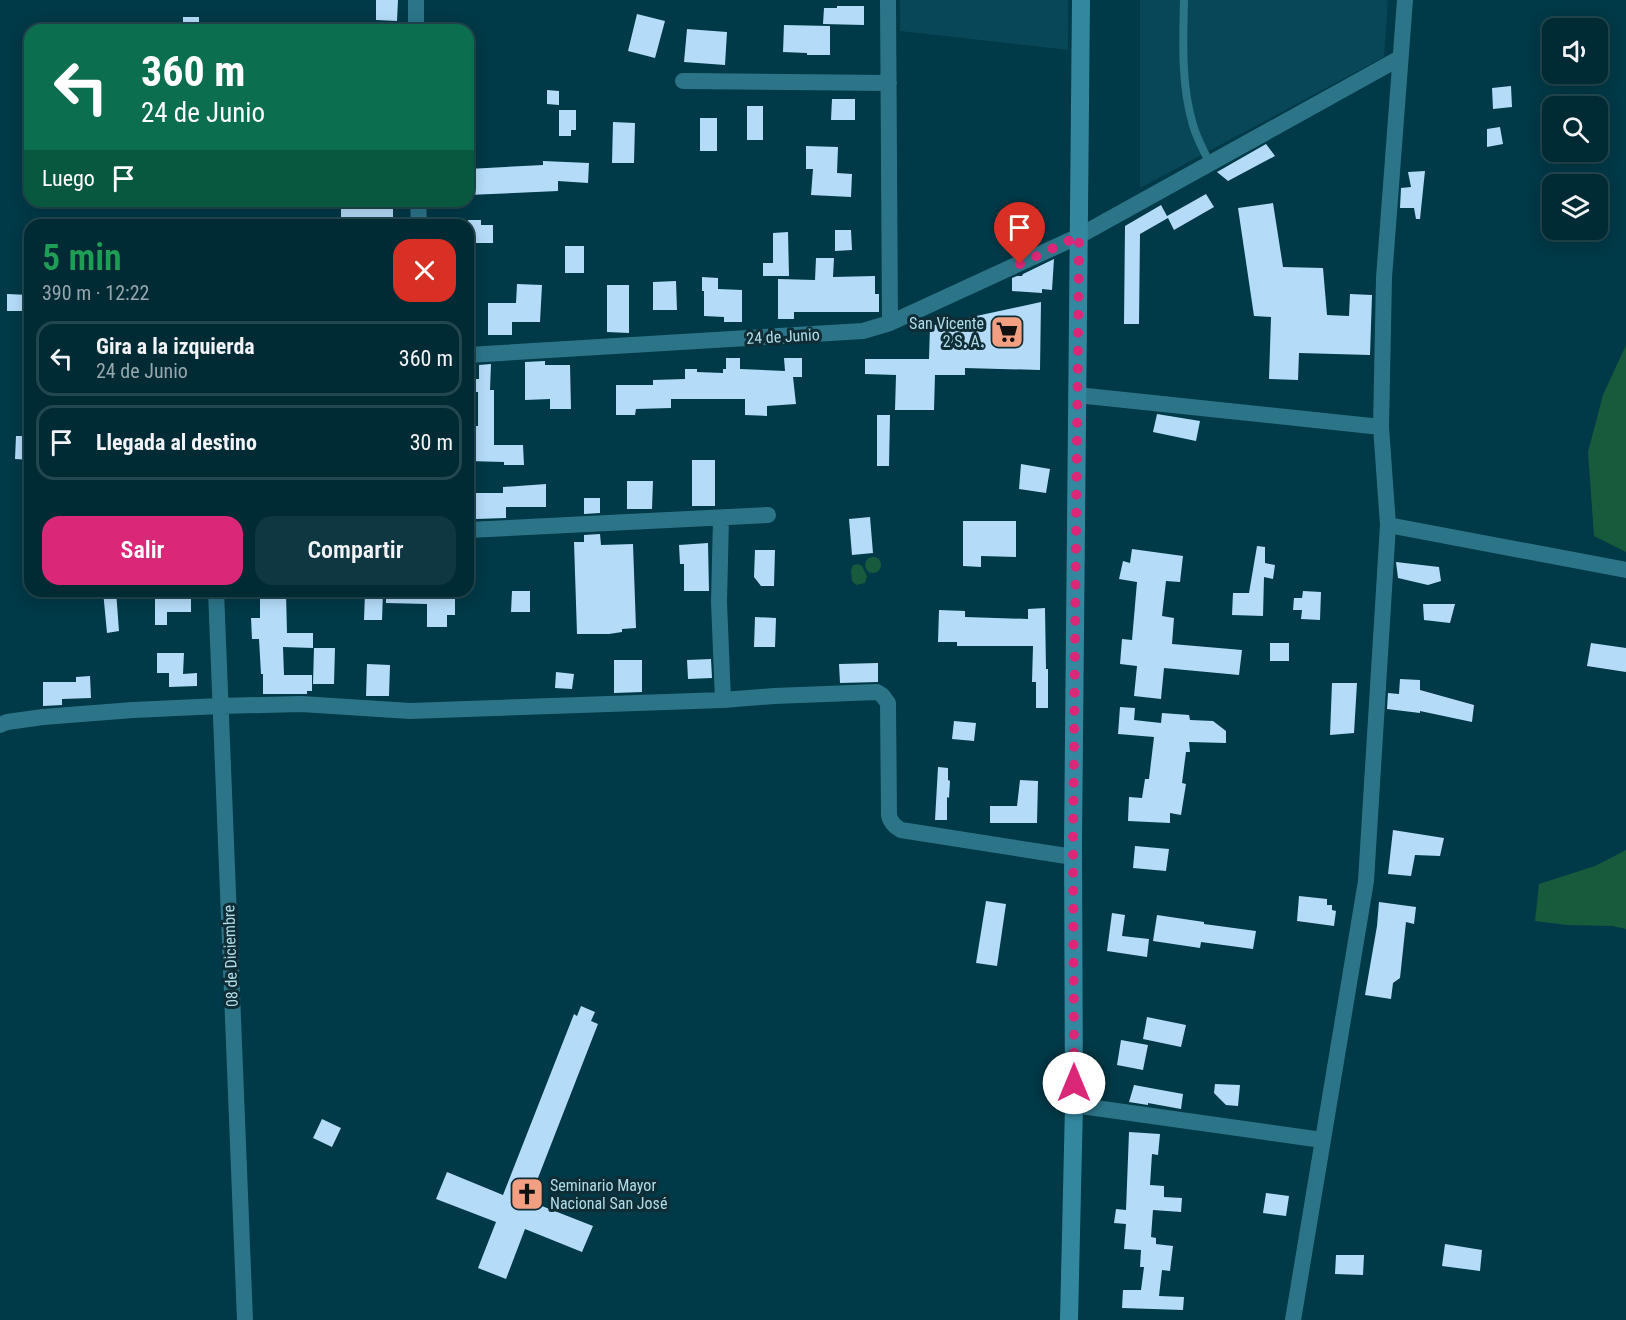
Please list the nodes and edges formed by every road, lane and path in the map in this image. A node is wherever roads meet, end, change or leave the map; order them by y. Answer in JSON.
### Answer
{"nodes":[{"id":1,"x":416,"y":0,"type":"edge"},
{"id":2,"x":888,"y":0,"type":"edge"},
{"id":3,"x":1081,"y":0,"type":"edge"},
{"id":4,"x":1184,"y":0,"type":"edge"},
{"id":5,"x":1405,"y":0,"type":"edge"},
{"id":6,"x":416,"y":24,"type":"edge"},
{"id":7,"x":1400,"y":58,"type":"junction"},
{"id":8,"x":682,"y":81,"type":"dead end"},
{"id":9,"x":889,"y":83,"type":"junction"},
{"id":10,"x":1210,"y":164,"type":"junction"},
{"id":11,"x":1079,"y":236,"type":"junction"},
{"id":12,"x":890,"y":323,"type":"junction"},
{"id":13,"x":474,"y":355,"type":"edge"},
{"id":14,"x":1077,"y":395,"type":"junction"},
{"id":15,"x":1381,"y":427,"type":"junction"},
{"id":16,"x":768,"y":516,"type":"dead end"},
{"id":17,"x":721,"y":518,"type":"junction"},
{"id":18,"x":1388,"y":525,"type":"junction"},
{"id":19,"x":474,"y":530,"type":"edge"},
{"id":20,"x":1626,"y":570,"type":"edge"},
{"id":21,"x":216,"y":597,"type":"edge"},
{"id":22,"x":723,"y":700,"type":"junction"},
{"id":23,"x":220,"y":706,"type":"junction"},
{"id":24,"x":0,"y":725,"type":"edge"},
{"id":25,"x":1073,"y":857,"type":"junction"},
{"id":26,"x":1074,"y":1105,"type":"junction"},
{"id":27,"x":1322,"y":1140,"type":"junction"},
{"id":28,"x":245,"y":1320,"type":"edge"},
{"id":29,"x":1069,"y":1320,"type":"edge"},
{"id":30,"x":1293,"y":1320,"type":"edge"}],
"edges":[{"from":1,"to":6,"type":"street"},
{"from":2,"to":9,"type":"street"},
{"from":3,"to":11,"type":"main road"},
{"from":4,"to":10,"type":"lane"},
{"from":5,"to":7,"type":"street"},
{"from":7,"to":10,"type":"street","name":"24 de Junio"},
{"from":7,"to":15,"type":"street"},
{"from":8,"to":9,"type":"street"},
{"from":9,"to":12,"type":"street"},
{"from":10,"to":11,"type":"street","name":"24 de Junio"},
{"from":11,"to":12,"type":"street","name":"24 de Junio"},
{"from":11,"to":14,"type":"main road"},
{"from":12,"to":13,"type":"street","name":"24 de Junio"},
{"from":14,"to":15,"type":"street"},
{"from":14,"to":25,"type":"main road"},
{"from":15,"to":18,"type":"street"},
{"from":16,"to":17,"type":"street"},
{"from":17,"to":19,"type":"street"},
{"from":17,"to":22,"type":"street"},
{"from":18,"to":20,"type":"street"},
{"from":18,"to":27,"type":"street"},
{"from":21,"to":23,"type":"street","name":"08 de Diciembre"},
{"from":22,"to":23,"type":"street"},
{"from":22,"to":25,"type":"street"},
{"from":23,"to":24,"type":"street"},
{"from":23,"to":28,"type":"street","name":"08 de Diciembre"},
{"from":25,"to":26,"type":"main road"},
{"from":26,"to":27,"type":"street"},
{"from":26,"to":29,"type":"main road"},
{"from":27,"to":30,"type":"street"}]}
